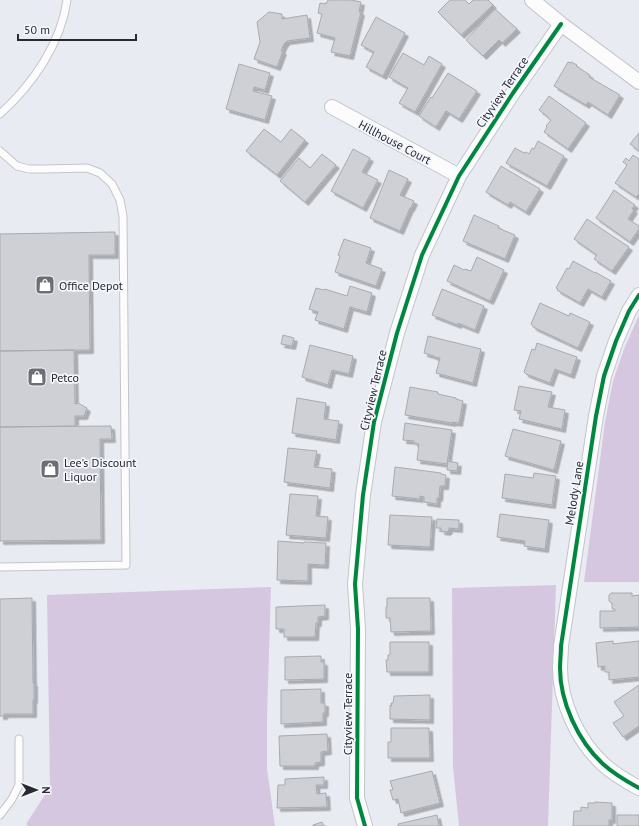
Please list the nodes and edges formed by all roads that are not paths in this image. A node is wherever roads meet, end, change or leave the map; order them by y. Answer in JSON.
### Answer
{"nodes":[{"id":1,"x":67,"y":0,"type":"edge"},
{"id":2,"x":532,"y":0,"type":"edge"},
{"id":3,"x":561,"y":24,"type":"junction"},
{"id":4,"x":639,"y":82,"type":"edge"},
{"id":5,"x":332,"y":107,"type":"dead end"},
{"id":6,"x":0,"y":114,"type":"edge"},
{"id":7,"x":0,"y":152,"type":"edge"},
{"id":8,"x":459,"y":176,"type":"junction"},
{"id":9,"x":639,"y":294,"type":"edge"},
{"id":10,"x":0,"y":567,"type":"edge"},
{"id":11,"x":19,"y":739,"type":"dead end"},
{"id":12,"x":639,"y":788,"type":"edge"},
{"id":13,"x":0,"y":815,"type":"edge"},
{"id":14,"x":365,"y":826,"type":"edge"}],
"edges":[{"from":1,"to":6,"type":"lane"},
{"from":2,"to":3,"type":"street"},
{"from":3,"to":4,"type":"street"},
{"from":3,"to":8,"type":"street","name":"Cityview Terrace"},
{"from":5,"to":8,"type":"street","name":"Hillhouse Court"},
{"from":7,"to":10,"type":"lane"},
{"from":8,"to":14,"type":"street","name":"Cityview Terrace"},
{"from":9,"to":12,"type":"street","name":"Melody Lane"},
{"from":11,"to":13,"type":"lane"}]}
